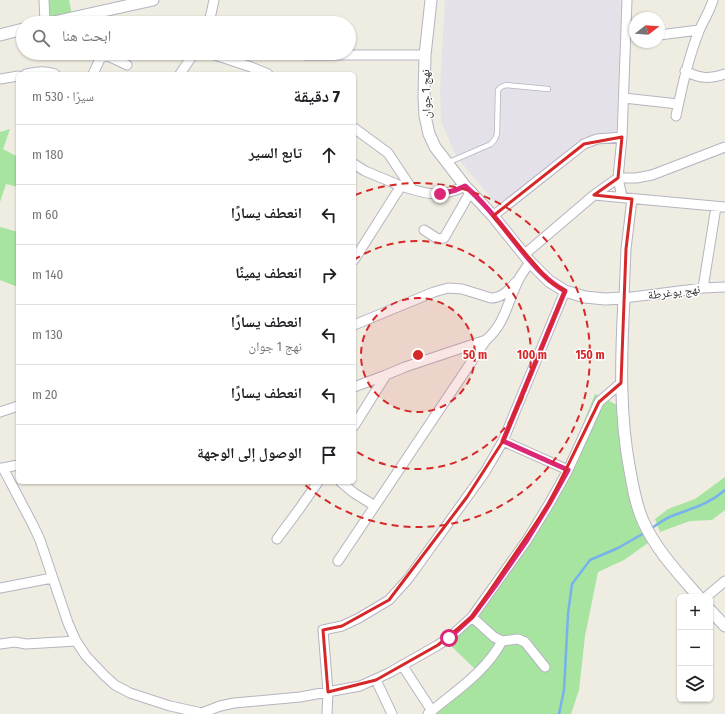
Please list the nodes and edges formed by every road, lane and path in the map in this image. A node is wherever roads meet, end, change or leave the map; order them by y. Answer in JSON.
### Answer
{"nodes":[{"id":1,"x":44,"y":0,"type":"edge"},
{"id":2,"x":153,"y":0,"type":"edge"},
{"id":3,"x":214,"y":0,"type":"edge"},
{"id":4,"x":431,"y":0,"type":"edge"},
{"id":5,"x":627,"y":0,"type":"edge"},
{"id":6,"x":713,"y":0,"type":"edge"},
{"id":7,"x":45,"y":16,"type":"edge"},
{"id":8,"x":81,"y":16,"type":"edge"},
{"id":9,"x":211,"y":16,"type":"edge"},
{"id":10,"x":629,"y":24,"type":"edge"},
{"id":11,"x":699,"y":30,"type":"junction"},
{"id":12,"x":16,"y":31,"type":"edge"},
{"id":13,"x":665,"y":34,"type":"edge"},
{"id":14,"x":0,"y":35,"type":"edge"},
{"id":15,"x":629,"y":46,"type":"edge"},
{"id":16,"x":356,"y":55,"type":"edge"},
{"id":17,"x":425,"y":56,"type":"junction"},
{"id":18,"x":100,"y":60,"type":"edge"},
{"id":19,"x":116,"y":60,"type":"edge"},
{"id":20,"x":189,"y":60,"type":"edge"},
{"id":21,"x":226,"y":60,"type":"edge"},
{"id":22,"x":127,"y":65,"type":"dead end"},
{"id":23,"x":250,"y":70,"type":"edge"},
{"id":24,"x":685,"y":71,"type":"junction"},
{"id":25,"x":94,"y":72,"type":"edge"},
{"id":26,"x":181,"y":72,"type":"edge"},
{"id":27,"x":725,"y":74,"type":"edge"},
{"id":28,"x":16,"y":76,"type":"edge"},
{"id":29,"x":0,"y":79,"type":"edge"},
{"id":30,"x":548,"y":89,"type":"dead end"},
{"id":31,"x":624,"y":98,"type":"junction"},
{"id":32,"x":678,"y":104,"type":"junction"},
{"id":33,"x":676,"y":116,"type":"dead end"},
{"id":34,"x":356,"y":129,"type":"edge"},
{"id":35,"x":622,"y":136,"type":"junction"},
{"id":36,"x":725,"y":147,"type":"edge"},
{"id":37,"x":447,"y":162,"type":"junction"},
{"id":38,"x":356,"y":165,"type":"edge"},
{"id":39,"x":618,"y":178,"type":"junction"},
{"id":40,"x":401,"y":186,"type":"junction"},
{"id":41,"x":412,"y":189,"type":"junction"},
{"id":42,"x":468,"y":189,"type":"junction"},
{"id":43,"x":594,"y":195,"type":"junction"},
{"id":44,"x":622,"y":197,"type":"junction"},
{"id":45,"x":632,"y":198,"type":"junction"},
{"id":46,"x":720,"y":207,"type":"edge"},
{"id":47,"x":493,"y":216,"type":"junction"},
{"id":48,"x":424,"y":230,"type":"dead end"},
{"id":49,"x":356,"y":257,"type":"edge"},
{"id":50,"x":528,"y":258,"type":"junction"},
{"id":51,"x":520,"y":277,"type":"junction"},
{"id":52,"x":725,"y":287,"type":"edge"},
{"id":53,"x":703,"y":288,"type":"junction"},
{"id":54,"x":565,"y":291,"type":"junction"},
{"id":55,"x":624,"y":298,"type":"junction"},
{"id":56,"x":356,"y":324,"type":"edge"},
{"id":57,"x":486,"y":340,"type":"junction"},
{"id":58,"x":386,"y":375,"type":"junction"},
{"id":59,"x":621,"y":383,"type":"junction"},
{"id":60,"x":356,"y":386,"type":"edge"},
{"id":61,"x":16,"y":407,"type":"edge"},
{"id":62,"x":0,"y":412,"type":"edge"},
{"id":63,"x":356,"y":423,"type":"edge"},
{"id":64,"x":503,"y":441,"type":"junction"},
{"id":65,"x":16,"y":464,"type":"edge"},
{"id":66,"x":1,"y":468,"type":"edge"},
{"id":67,"x":568,"y":470,"type":"junction"},
{"id":68,"x":317,"y":484,"type":"edge"},
{"id":69,"x":343,"y":484,"type":"edge"},
{"id":70,"x":375,"y":506,"type":"junction"},
{"id":71,"x":277,"y":539,"type":"dead end"},
{"id":72,"x":338,"y":561,"type":"dead end"},
{"id":73,"x":52,"y":578,"type":"junction"},
{"id":74,"x":725,"y":581,"type":"edge"},
{"id":75,"x":0,"y":588,"type":"edge"},
{"id":76,"x":696,"y":594,"type":"edge"},
{"id":77,"x":710,"y":594,"type":"edge"},
{"id":78,"x":713,"y":613,"type":"edge"},
{"id":79,"x":472,"y":617,"type":"junction"},
{"id":80,"x":725,"y":626,"type":"edge"},
{"id":81,"x":76,"y":641,"type":"junction"},
{"id":82,"x":502,"y":641,"type":"junction"},
{"id":83,"x":0,"y":644,"type":"edge"},
{"id":84,"x":402,"y":664,"type":"junction"},
{"id":85,"x":545,"y":668,"type":"dead end"},
{"id":86,"x":376,"y":680,"type":"junction"},
{"id":87,"x":328,"y":692,"type":"junction"},
{"id":88,"x":430,"y":712,"type":"edge"},
{"id":89,"x":202,"y":713,"type":"edge"},
{"id":90,"x":327,"y":714,"type":"edge"},
{"id":91,"x":392,"y":714,"type":"edge"}],
"edges":[{"from":1,"to":7,"type":"street"},
{"from":2,"to":8,"type":"street"},
{"from":3,"to":9,"type":"street"},
{"from":4,"to":17,"type":"street","name":"نهج 1 جوان"},
{"from":5,"to":10,"type":"street"},
{"from":6,"to":11,"type":"street"},
{"from":11,"to":13,"type":"street"},
{"from":11,"to":24,"type":"street"},
{"from":12,"to":14,"type":"street"},
{"from":15,"to":31,"type":"street"},
{"from":16,"to":17,"type":"street"},
{"from":17,"to":37,"type":"street","name":"نهج 1 جوان"},
{"from":18,"to":25,"type":"street"},
{"from":19,"to":22,"type":"street"},
{"from":20,"to":26,"type":"street"},
{"from":21,"to":23,"type":"street"},
{"from":24,"to":27,"type":"street"},
{"from":24,"to":32,"type":"street"},
{"from":28,"to":29,"type":"street"},
{"from":30,"to":37,"type":"lane"},
{"from":31,"to":32,"type":"street"},
{"from":31,"to":35,"type":"street"},
{"from":32,"to":33,"type":"street"},
{"from":34,"to":41,"type":"street"},
{"from":35,"to":39,"type":"street"},
{"from":35,"to":47,"type":"street"},
{"from":36,"to":39,"type":"street"},
{"from":37,"to":42,"type":"street","name":"نهج 1 جوان"},
{"from":38,"to":40,"type":"street"},
{"from":39,"to":43,"type":"street"},
{"from":39,"to":44,"type":"street"},
{"from":40,"to":41,"type":"street"},
{"from":40,"to":49,"type":"street"},
{"from":41,"to":42,"type":"street"},
{"from":42,"to":47,"type":"street","name":"نهج 1 جوان"},
{"from":42,"to":48,"type":"street"},
{"from":43,"to":44,"type":"street"},
{"from":43,"to":50,"type":"street"},
{"from":44,"to":45,"type":"street"},
{"from":45,"to":46,"type":"street"},
{"from":45,"to":55,"type":"street"},
{"from":46,"to":53,"type":"street"},
{"from":47,"to":50,"type":"street","name":"نهج 1 جوان"},
{"from":50,"to":51,"type":"street"},
{"from":50,"to":54,"type":"street","name":"نهج 1 جوان"},
{"from":51,"to":56,"type":"street"},
{"from":51,"to":57,"type":"street"},
{"from":52,"to":53,"type":"street","name":"نهج يوغرطة"},
{"from":53,"to":55,"type":"street","name":"نهج يوغرطة"},
{"from":54,"to":55,"type":"street","name":"نهج 1 جوان"},
{"from":54,"to":64,"type":"street"},
{"from":55,"to":59,"type":"street"},
{"from":57,"to":58,"type":"street"},
{"from":57,"to":70,"type":"street"},
{"from":58,"to":60,"type":"street"},
{"from":58,"to":63,"type":"street"},
{"from":59,"to":67,"type":"street"},
{"from":59,"to":76,"type":"street"},
{"from":61,"to":62,"type":"street"},
{"from":64,"to":67,"type":"street"},
{"from":64,"to":87,"type":"street"},
{"from":65,"to":66,"type":"street"},
{"from":66,"to":73,"type":"street"},
{"from":67,"to":79,"type":"street"},
{"from":68,"to":71,"type":"street"},
{"from":69,"to":70,"type":"street"},
{"from":70,"to":72,"type":"street"},
{"from":73,"to":75,"type":"street"},
{"from":73,"to":81,"type":"street"},
{"from":74,"to":77,"type":"street"},
{"from":78,"to":80,"type":"street"},
{"from":79,"to":82,"type":"street"},
{"from":79,"to":84,"type":"street"},
{"from":81,"to":83,"type":"street"},
{"from":81,"to":89,"type":"street"},
{"from":82,"to":85,"type":"street"},
{"from":82,"to":88,"type":"street"},
{"from":84,"to":86,"type":"street"},
{"from":84,"to":88,"type":"street"},
{"from":86,"to":87,"type":"street"},
{"from":86,"to":91,"type":"street"},
{"from":87,"to":89,"type":"street"},
{"from":87,"to":90,"type":"street"}]}
